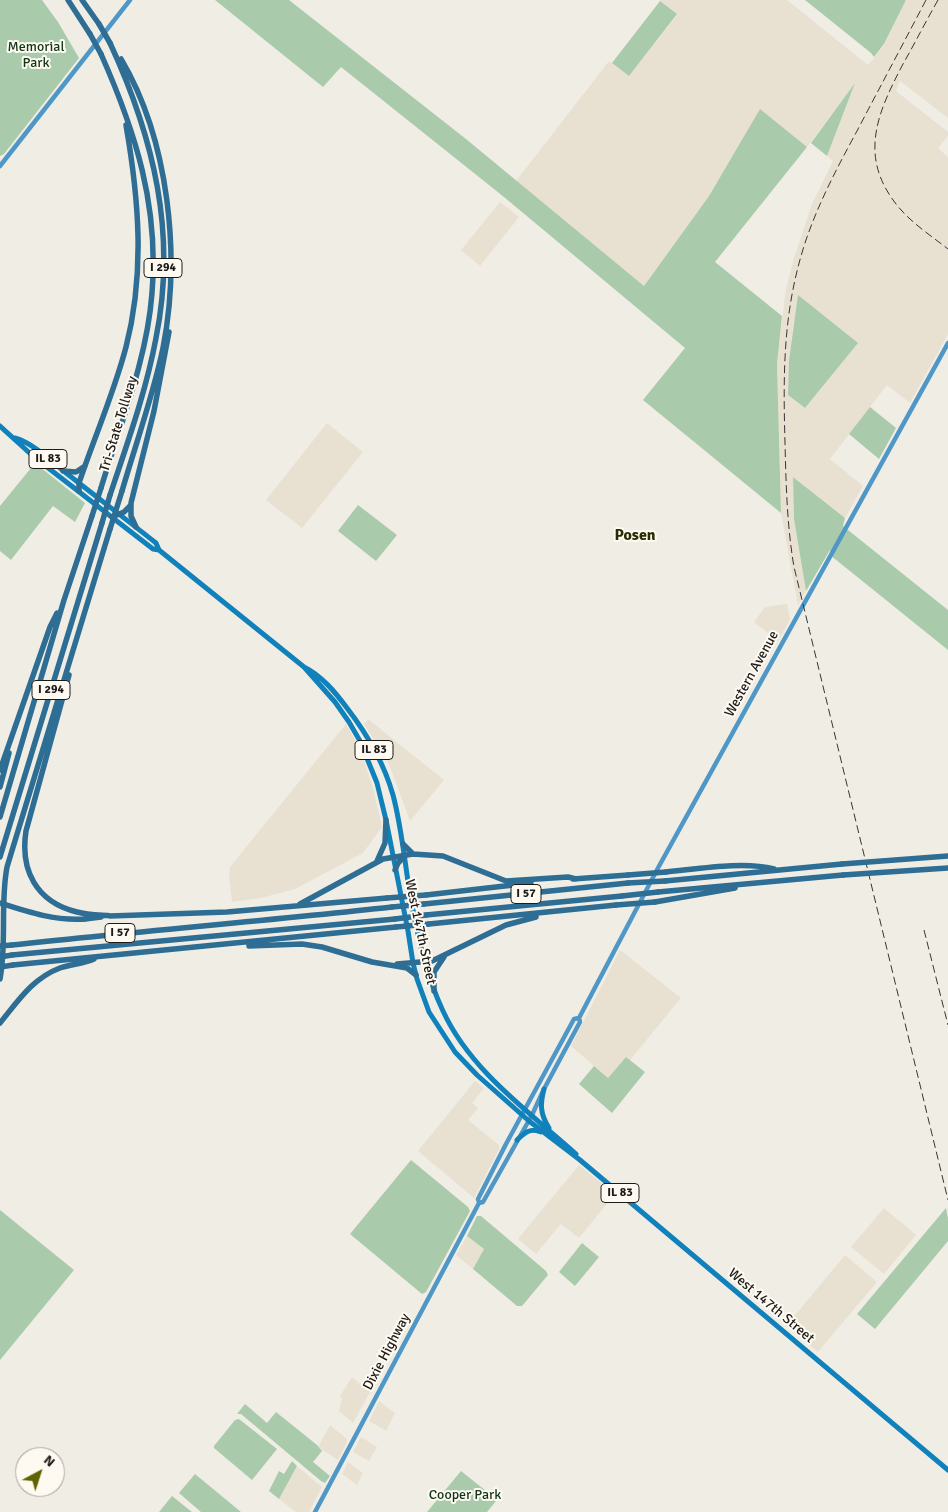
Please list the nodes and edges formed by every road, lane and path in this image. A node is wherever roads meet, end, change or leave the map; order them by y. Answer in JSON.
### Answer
{"nodes":[{"id":1,"x":68,"y":0,"type":"edge"},
{"id":2,"x":82,"y":0,"type":"edge"},
{"id":3,"x":130,"y":0,"type":"edge"},
{"id":4,"x":110,"y":43,"type":"junction"},
{"id":5,"x":122,"y":101,"type":"junction"},
{"id":6,"x":0,"y":166,"type":"edge"},
{"id":7,"x":169,"y":300,"type":"junction"},
{"id":8,"x":948,"y":343,"type":"edge"},
{"id":9,"x":0,"y":426,"type":"edge"},
{"id":10,"x":15,"y":438,"type":"junction"},
{"id":11,"x":86,"y":464,"type":"junction"},
{"id":12,"x":63,"y":471,"type":"junction"},
{"id":13,"x":79,"y":483,"type":"junction"},
{"id":14,"x":79,"y":491,"type":"junction"},
{"id":15,"x":132,"y":503,"type":"junction"},
{"id":16,"x":120,"y":514,"type":"junction"},
{"id":17,"x":112,"y":517,"type":"junction"},
{"id":18,"x":136,"y":527,"type":"junction"},
{"id":19,"x":159,"y":550,"type":"junction"},
{"id":20,"x":64,"y":600,"type":"junction"},
{"id":21,"x":78,"y":634,"type":"junction"},
{"id":22,"x":304,"y":667,"type":"junction"},
{"id":23,"x":14,"y":732,"type":"junction"},
{"id":24,"x":0,"y":770,"type":"edge"},
{"id":25,"x":0,"y":787,"type":"edge"},
{"id":26,"x":0,"y":817,"type":"edge"},
{"id":27,"x":386,"y":820,"type":"junction"},
{"id":28,"x":403,"y":844,"type":"junction"},
{"id":29,"x":413,"y":854,"type":"junction"},
{"id":30,"x":406,"y":856,"type":"junction"},
{"id":31,"x":948,"y":856,"type":"edge"},
{"id":32,"x":0,"y":857,"type":"edge"},
{"id":33,"x":393,"y":857,"type":"junction"},
{"id":34,"x":377,"y":861,"type":"junction"},
{"id":35,"x":948,"y":868,"type":"edge"},
{"id":36,"x":396,"y":870,"type":"junction"},
{"id":37,"x":778,"y":870,"type":"junction"},
{"id":38,"x":576,"y":879,"type":"junction"},
{"id":39,"x":749,"y":884,"type":"junction"},
{"id":40,"x":0,"y":903,"type":"edge"},
{"id":41,"x":296,"y":906,"type":"junction"},
{"id":42,"x":547,"y":913,"type":"junction"},
{"id":43,"x":84,"y":916,"type":"junction"},
{"id":44,"x":249,"y":944,"type":"junction"},
{"id":45,"x":0,"y":946,"type":"edge"},
{"id":46,"x":445,"y":955,"type":"junction"},
{"id":47,"x":0,"y":956,"type":"edge"},
{"id":48,"x":100,"y":957,"type":"junction"},
{"id":49,"x":424,"y":962,"type":"junction"},
{"id":50,"x":413,"y":963,"type":"junction"},
{"id":51,"x":390,"y":964,"type":"junction"},
{"id":52,"x":0,"y":967,"type":"edge"},
{"id":53,"x":416,"y":975,"type":"junction"},
{"id":54,"x":0,"y":979,"type":"edge"},
{"id":55,"x":434,"y":991,"type":"junction"},
{"id":56,"x":579,"y":1018,"type":"junction"},
{"id":57,"x":0,"y":1023,"type":"edge"},
{"id":58,"x":544,"y":1089,"type":"junction"},
{"id":59,"x":525,"y":1109,"type":"junction"},
{"id":60,"x":522,"y":1115,"type":"junction"},
{"id":61,"x":532,"y":1115,"type":"junction"},
{"id":62,"x":528,"y":1121,"type":"junction"},
{"id":63,"x":552,"y":1136,"type":"junction"},
{"id":64,"x":517,"y":1140,"type":"junction"},
{"id":65,"x":479,"y":1203,"type":"junction"},
{"id":66,"x":948,"y":1470,"type":"edge"},
{"id":67,"x":315,"y":1512,"type":"edge"}],
"edges":[{"from":1,"to":5,"type":"highway","name":"Tri-State Tollway","number":"I 294","bridge":true},
{"from":2,"to":4,"type":"highway","name":"Tri-State Tollway","number":"I 294","bridge":true},
{"from":3,"to":6,"type":"main road"},
{"from":4,"to":7,"type":"highway"},
{"from":4,"to":32,"type":"highway","name":"Tri-State Tollway","number":"I 294","bridge":true},
{"from":5,"to":11,"type":"highway"},
{"from":5,"to":20,"type":"highway","name":"Tri-State Tollway","number":"I 294","bridge":true},
{"from":7,"to":15,"type":"highway"},
{"from":7,"to":21,"type":"highway","bridge":true},
{"from":8,"to":56,"type":"main road","name":"Western Avenue"},
{"from":9,"to":10,"type":"main road","name":"West 147th Street","number":"IL 83"},
{"from":10,"to":12,"type":"main road","name":"West 147th Street","number":"IL 83"},
{"from":10,"to":14,"type":"main road","name":"West 147th Street","number":"IL 83"},
{"from":11,"to":12,"type":"highway"},
{"from":11,"to":13,"type":"highway"},
{"from":12,"to":13,"type":"main road","name":"West 147th Street","number":"IL 83"},
{"from":13,"to":14,"type":"highway"},
{"from":13,"to":16,"type":"main road","name":"West 147th Street","number":"IL 83"},
{"from":14,"to":17,"type":"main road","name":"West 147th Street","number":"IL 83"},
{"from":15,"to":16,"type":"highway"},
{"from":15,"to":18,"type":"highway"},
{"from":16,"to":17,"type":"highway"},
{"from":16,"to":18,"type":"main road","name":"West 147th Street","number":"IL 83"},
{"from":17,"to":19,"type":"main road","name":"West 147th Street","number":"IL 83"},
{"from":18,"to":19,"type":"main road","name":"West 147th Street","number":"IL 83"},
{"from":19,"to":22,"type":"main road","name":"West 147th Street","number":"IL 83"},
{"from":20,"to":23,"type":"highway"},
{"from":20,"to":26,"type":"highway","name":"Tri-State Tollway","number":"I 294"},
{"from":21,"to":43,"type":"highway"},
{"from":21,"to":54,"type":"highway"},
{"from":22,"to":27,"type":"main road","name":"West 147th Street","number":"IL 83"},
{"from":22,"to":28,"type":"main road","name":"West 147th Street","number":"IL 83"},
{"from":23,"to":24,"type":"highway"},
{"from":23,"to":25,"type":"highway"},
{"from":27,"to":33,"type":"main road","name":"West 147th Street","number":"IL 83"},
{"from":27,"to":34,"type":"highway"},
{"from":28,"to":29,"type":"highway"},
{"from":28,"to":30,"type":"main road","name":"West 147th Street","number":"IL 83"},
{"from":29,"to":30,"type":"highway"},
{"from":29,"to":38,"type":"highway"},
{"from":30,"to":33,"type":"highway"},
{"from":30,"to":36,"type":"highway"},
{"from":30,"to":49,"type":"main road","name":"West 147th Street","number":"IL 83"},
{"from":31,"to":37,"type":"highway","number":"I 57","bridge":true},
{"from":33,"to":34,"type":"highway"},
{"from":33,"to":36,"type":"main road","name":"West 147th Street","number":"IL 83"},
{"from":34,"to":41,"type":"highway"},
{"from":35,"to":39,"type":"highway","number":"I 57","bridge":true},
{"from":36,"to":50,"type":"main road","name":"West 147th Street","number":"IL 83"},
{"from":37,"to":38,"type":"highway","bridge":true},
{"from":37,"to":45,"type":"highway","number":"I 57","bridge":true},
{"from":38,"to":41,"type":"highway","bridge":true},
{"from":39,"to":42,"type":"highway","bridge":true},
{"from":39,"to":47,"type":"highway","number":"I 57","bridge":true},
{"from":40,"to":43,"type":"highway","bridge":true},
{"from":41,"to":43,"type":"highway"},
{"from":42,"to":44,"type":"highway","bridge":true},
{"from":42,"to":46,"type":"highway"},
{"from":44,"to":48,"type":"highway"},
{"from":44,"to":51,"type":"highway"},
{"from":46,"to":49,"type":"highway"},
{"from":46,"to":55,"type":"highway"},
{"from":48,"to":52,"type":"highway","bridge":true},
{"from":48,"to":57,"type":"highway"},
{"from":49,"to":50,"type":"highway"},
{"from":49,"to":55,"type":"main road","name":"West 147th Street","number":"IL 83"},
{"from":50,"to":51,"type":"highway"},
{"from":50,"to":53,"type":"main road","name":"West 147th Street","number":"IL 83"},
{"from":51,"to":53,"type":"highway"},
{"from":53,"to":60,"type":"main road","name":"West 147th Street","number":"IL 83"},
{"from":55,"to":59,"type":"main road","name":"West 147th Street","number":"IL 83"},
{"from":56,"to":58,"type":"main road","name":"Western Avenue"},
{"from":56,"to":59,"type":"main road","name":"Western Avenue"},
{"from":58,"to":61,"type":"main road","name":"Western Avenue"},
{"from":58,"to":63,"type":"main road"},
{"from":59,"to":60,"type":"main road","name":"Dixie Highway"},
{"from":59,"to":61,"type":"main road","name":"West 147th Street","number":"IL 83"},
{"from":60,"to":62,"type":"main road","name":"West 147th Street","number":"IL 83"},
{"from":60,"to":65,"type":"main road","name":"Dixie Highway"},
{"from":61,"to":62,"type":"main road","name":"Dixie Highway"},
{"from":61,"to":63,"type":"main road","name":"West 147th Street","number":"IL 83"},
{"from":62,"to":63,"type":"main road","name":"West 147th Street","number":"IL 83"},
{"from":62,"to":64,"type":"main road","name":"Dixie Highway"},
{"from":63,"to":64,"type":"main road"},
{"from":63,"to":66,"type":"main road","name":"West 147th Street","number":"IL 83"},
{"from":64,"to":65,"type":"main road","name":"Dixie Highway"},
{"from":65,"to":67,"type":"main road","name":"Dixie Highway"}]}
